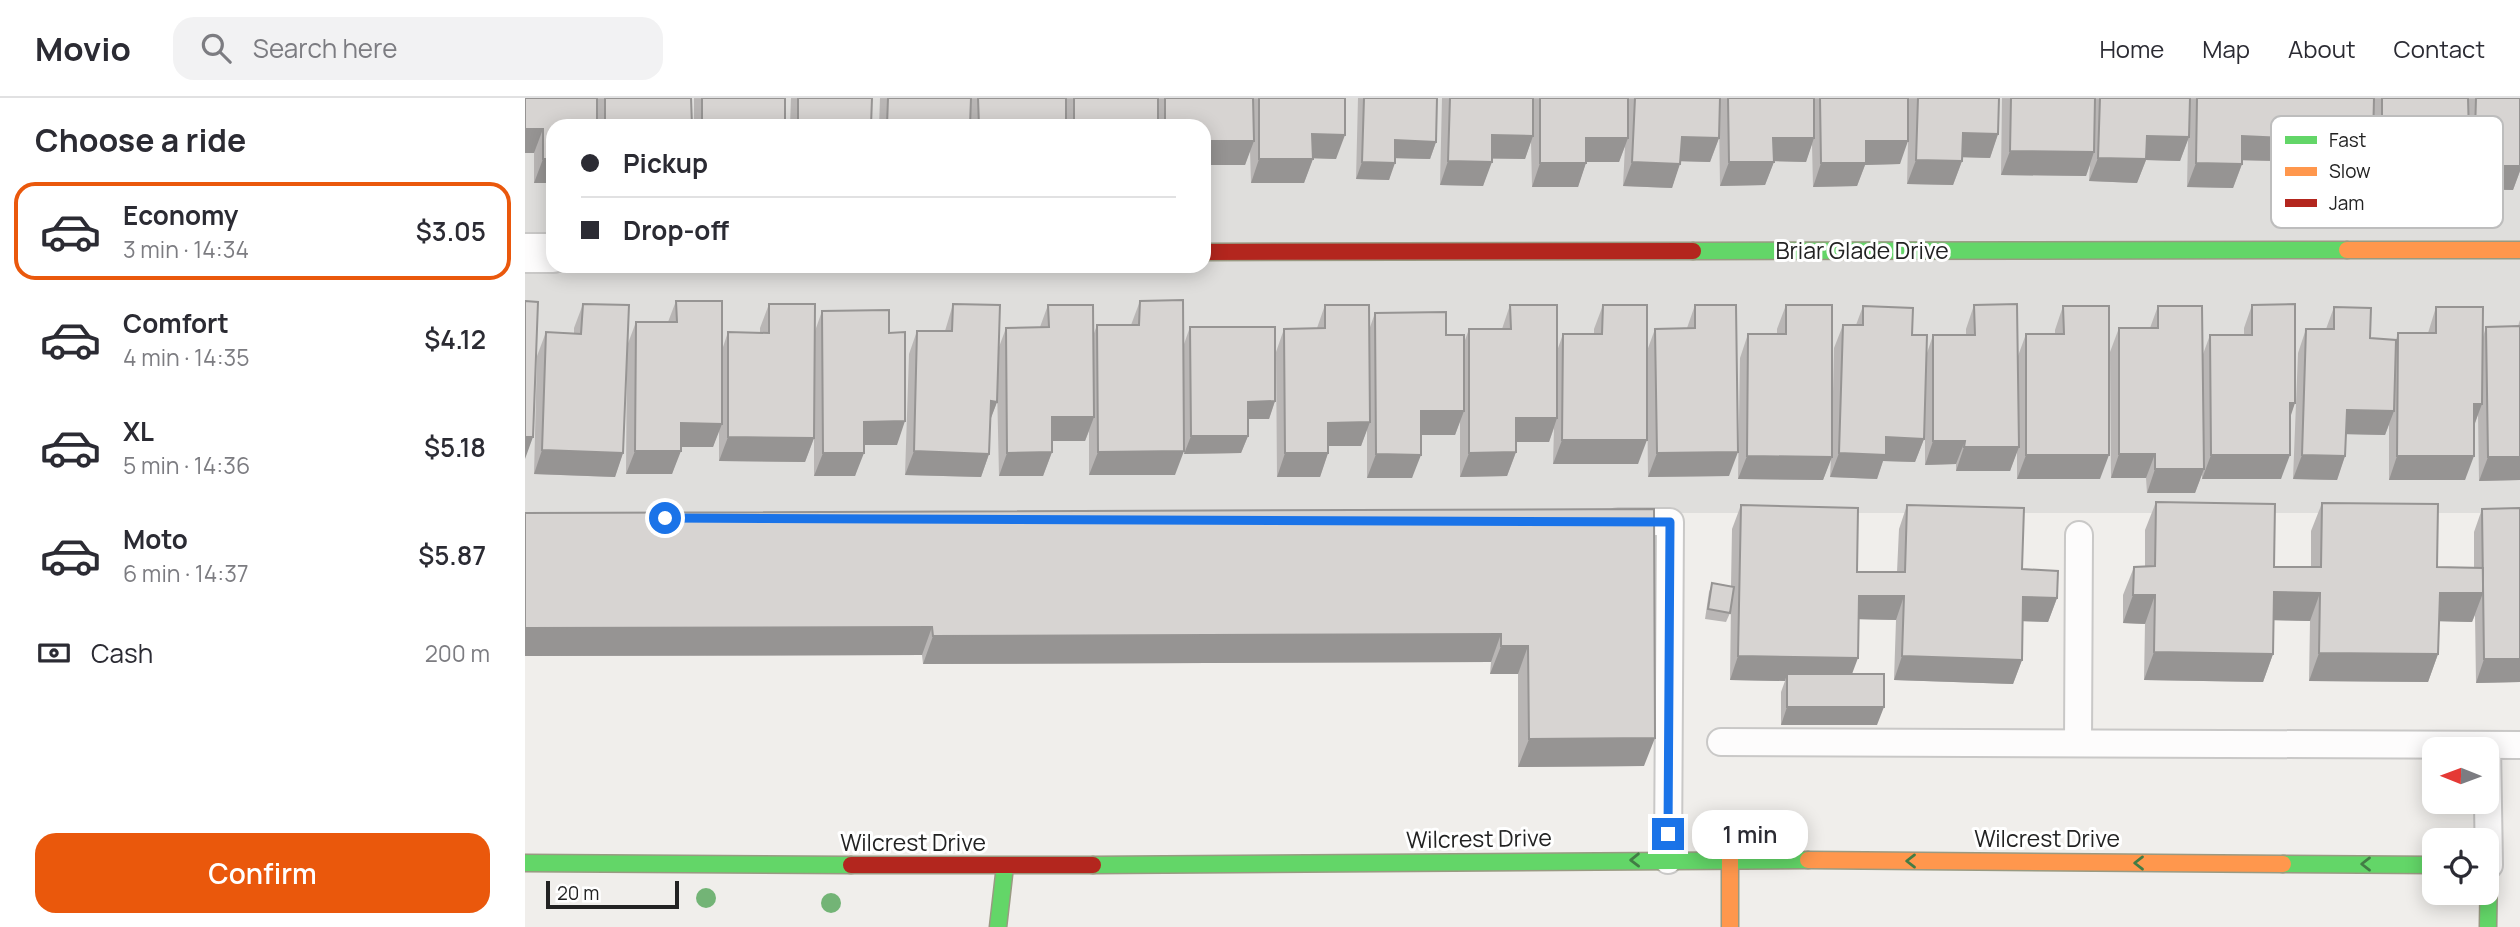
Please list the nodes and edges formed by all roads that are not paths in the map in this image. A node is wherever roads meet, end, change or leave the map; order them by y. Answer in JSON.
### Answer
{"nodes":[{"id":1,"x":2520,"y":250,"type":"edge"},
{"id":2,"x":1211,"y":252,"type":"edge"},
{"id":3,"x":525,"y":253,"type":"edge"},
{"id":4,"x":546,"y":253,"type":"edge"},
{"id":5,"x":1586,"y":522,"type":"edge"},
{"id":6,"x":2079,"y":535,"type":"dead end"},
{"id":7,"x":1721,"y":742,"type":"dead end"},
{"id":8,"x":2078,"y":743,"type":"junction"},
{"id":9,"x":2422,"y":745,"type":"edge"},
{"id":10,"x":2499,"y":745,"type":"edge"},
{"id":11,"x":2520,"y":745,"type":"edge"},
{"id":12,"x":1730,"y":859,"type":"junction"},
{"id":13,"x":1668,"y":860,"type":"junction"},
{"id":14,"x":525,"y":863,"type":"edge"},
{"id":15,"x":2422,"y":865,"type":"edge"},
{"id":16,"x":1005,"y":866,"type":"junction"},
{"id":17,"x":2491,"y":905,"type":"edge"},
{"id":18,"x":998,"y":927,"type":"edge"},
{"id":19,"x":1730,"y":927,"type":"edge"},
{"id":20,"x":2489,"y":927,"type":"edge"}],
"edges":[{"from":1,"to":2,"type":"main road","name":"Briar Glade Drive"},
{"from":3,"to":4,"type":"street"},
{"from":5,"to":13,"type":"lane"},
{"from":6,"to":8,"type":"lane"},
{"from":7,"to":8,"type":"lane"},
{"from":8,"to":9,"type":"lane"},
{"from":10,"to":11,"type":"lane"},
{"from":12,"to":13,"type":"main road","name":"Wilcrest Drive"},
{"from":15,"to":12,"type":"main road","name":"Wilcrest Drive","one_way":true},
{"from":12,"to":19,"type":"main road"},
{"from":13,"to":16,"type":"main road","name":"Wilcrest Drive","one_way":true},
{"from":14,"to":16,"type":"main road","name":"Wilcrest Drive"},
{"from":16,"to":18,"type":"main road"},
{"from":17,"to":20,"type":"main road"}]}
